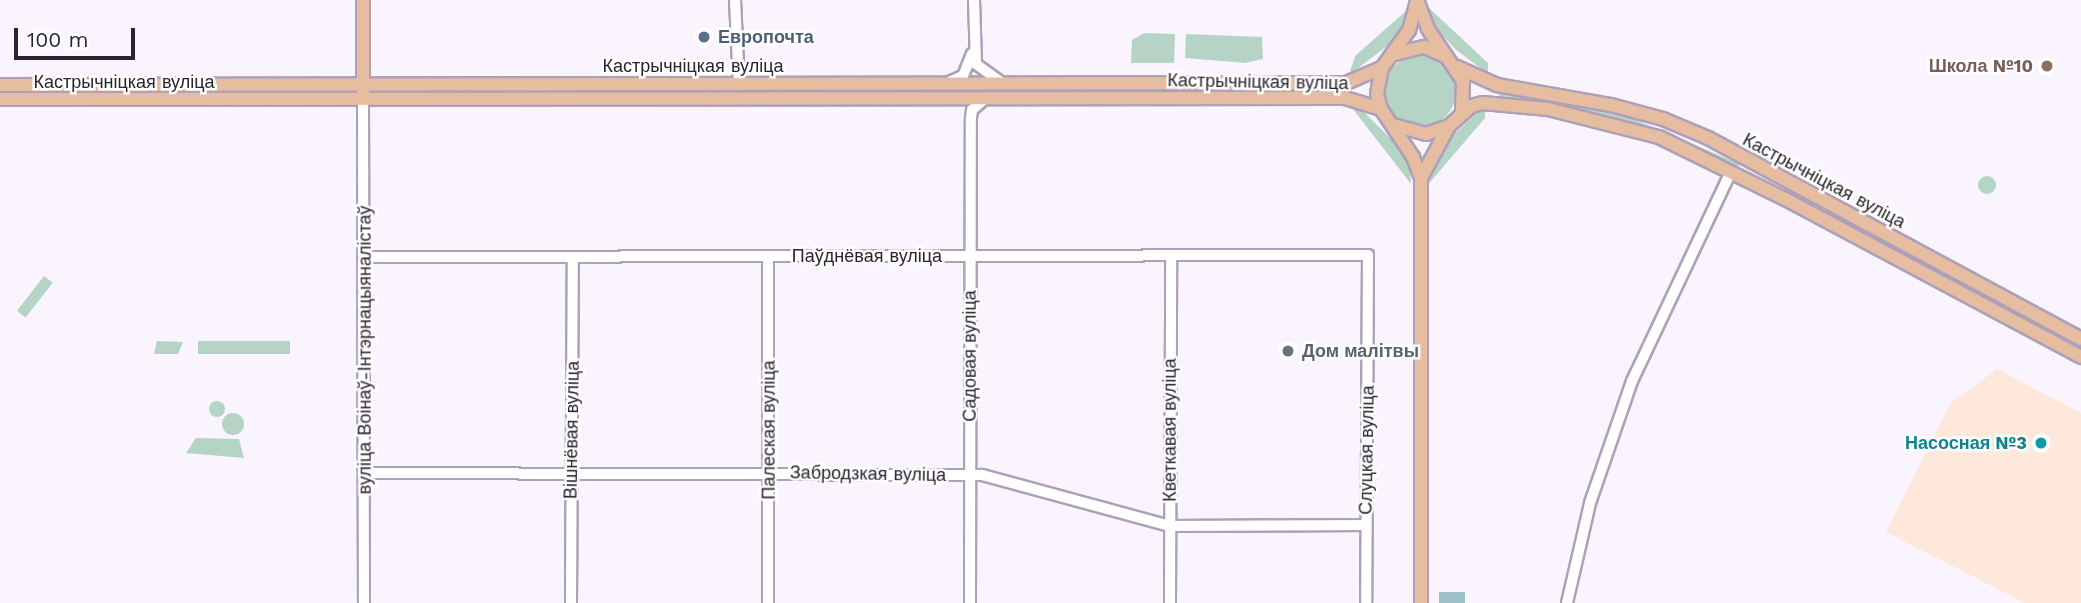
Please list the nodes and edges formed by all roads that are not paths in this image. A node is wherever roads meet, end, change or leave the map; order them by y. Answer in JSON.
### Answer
{"nodes":[{"id":1,"x":363,"y":0,"type":"edge"},
{"id":2,"x":735,"y":0,"type":"edge"},
{"id":3,"x":974,"y":0,"type":"edge"},
{"id":4,"x":1417,"y":1,"type":"edge"},
{"id":5,"x":974,"y":39,"type":"junction"},
{"id":6,"x":1394,"y":54,"type":"junction"},
{"id":7,"x":1443,"y":55,"type":"junction"},
{"id":8,"x":1457,"y":66,"type":"junction"},
{"id":9,"x":1382,"y":68,"type":"junction"},
{"id":10,"x":363,"y":82,"type":"junction"},
{"id":11,"x":1009,"y":83,"type":"junction"},
{"id":12,"x":739,"y":84,"type":"junction"},
{"id":13,"x":0,"y":85,"type":"edge"},
{"id":14,"x":936,"y":85,"type":"junction"},
{"id":15,"x":363,"y":98,"type":"junction"},
{"id":16,"x":956,"y":98,"type":"junction"},
{"id":17,"x":986,"y":98,"type":"junction"},
{"id":18,"x":0,"y":99,"type":"edge"},
{"id":19,"x":1381,"y":109,"type":"junction"},
{"id":20,"x":972,"y":110,"type":"junction"},
{"id":21,"x":1462,"y":112,"type":"junction"},
{"id":22,"x":1393,"y":125,"type":"junction"},
{"id":23,"x":1449,"y":126,"type":"junction"},
{"id":24,"x":1731,"y":172,"type":"junction"},
{"id":25,"x":1421,"y":178,"type":"junction"},
{"id":26,"x":1368,"y":255,"type":"joint"},
{"id":27,"x":970,"y":256,"type":"junction"},
{"id":28,"x":365,"y":257,"type":"junction"},
{"id":29,"x":573,"y":257,"type":"junction"},
{"id":30,"x":768,"y":257,"type":"junction"},
{"id":31,"x":1171,"y":257,"type":"junction"},
{"id":32,"x":2081,"y":339,"type":"edge"},
{"id":33,"x":2081,"y":357,"type":"edge"},
{"id":34,"x":365,"y":473,"type":"junction"},
{"id":35,"x":769,"y":473,"type":"junction"},
{"id":36,"x":571,"y":475,"type":"junction"},
{"id":37,"x":970,"y":475,"type":"junction"},
{"id":38,"x":1365,"y":525,"type":"junction"},
{"id":39,"x":1170,"y":526,"type":"junction"},
{"id":40,"x":364,"y":603,"type":"edge"},
{"id":41,"x":571,"y":603,"type":"edge"},
{"id":42,"x":768,"y":603,"type":"edge"},
{"id":43,"x":970,"y":603,"type":"edge"},
{"id":44,"x":1170,"y":603,"type":"edge"},
{"id":45,"x":1366,"y":603,"type":"edge"},
{"id":46,"x":1421,"y":603,"type":"edge"},
{"id":47,"x":1567,"y":603,"type":"edge"}],
"edges":[{"from":1,"to":10,"type":"main road"},
{"from":2,"to":12,"type":"street"},
{"from":3,"to":5,"type":"street"},
{"from":4,"to":6,"type":"main road"},
{"from":4,"to":7,"type":"main road"},
{"from":5,"to":11,"type":"street"},
{"from":5,"to":14,"type":"street"},
{"from":6,"to":7,"type":"main road"},
{"from":6,"to":9,"type":"main road"},
{"from":7,"to":8,"type":"main road"},
{"from":8,"to":21,"type":"main road"},
{"from":8,"to":32,"type":"main road","name":"Кастрычніцкая вуліца"},
{"from":9,"to":11,"type":"main road","name":"Кастрычніцкая вуліца"},
{"from":9,"to":19,"type":"main road"},
{"from":10,"to":12,"type":"main road","name":"Кастрычніцкая вуліца"},
{"from":10,"to":13,"type":"main road","name":"Кастрычніцкая вуліца"},
{"from":10,"to":15,"type":"main road"},
{"from":11,"to":14,"type":"main road","name":"Кастрычніцкая вуліца"},
{"from":12,"to":14,"type":"main road","name":"Кастрычніцкая вуліца"},
{"from":15,"to":16,"type":"main road","name":"Кастрычніцкая вуліца"},
{"from":15,"to":18,"type":"main road","name":"Кастрычніцкая вуліца"},
{"from":15,"to":28,"type":"street","name":"вуліца Воінаў-Інтэрнацыяналістаў"},
{"from":16,"to":17,"type":"main road","name":"Кастрычніцкая вуліца"},
{"from":16,"to":20,"type":"street"},
{"from":17,"to":19,"type":"main road","name":"Кастрычніцкая вуліца"},
{"from":17,"to":20,"type":"street"},
{"from":19,"to":22,"type":"main road"},
{"from":20,"to":27,"type":"street","name":"Садовая вуліца"},
{"from":21,"to":23,"type":"main road"},
{"from":21,"to":24,"type":"main road","name":"Кастрычніцкая вуліца"},
{"from":22,"to":23,"type":"main road"},
{"from":22,"to":25,"type":"main road"},
{"from":23,"to":25,"type":"main road"},
{"from":24,"to":33,"type":"main road","name":"Кастрычніцкая вуліца"},
{"from":24,"to":47,"type":"street","name":"Кастрычніцкая вуліца"},
{"from":25,"to":46,"type":"main road"},
{"from":26,"to":31,"type":"street","name":"Паўднёвая вуліца"},
{"from":26,"to":38,"type":"street","name":"Слуцкая вуліца"},
{"from":27,"to":30,"type":"street","name":"Паўднёвая вуліца"},
{"from":27,"to":31,"type":"street","name":"Паўднёвая вуліца"},
{"from":27,"to":37,"type":"street","name":"Садовая вуліца"},
{"from":28,"to":29,"type":"street","name":"Паўднёвая вуліца"},
{"from":28,"to":34,"type":"street","name":"вуліца Воінаў-Інтэрнацыяналістаў"},
{"from":29,"to":30,"type":"street","name":"Паўднёвая вуліца"},
{"from":29,"to":36,"type":"street","name":"Вішнёвая вуліца"},
{"from":30,"to":35,"type":"street","name":"Палеская вуліца"},
{"from":31,"to":39,"type":"street","name":"Кветкавая вуліца"},
{"from":34,"to":36,"type":"street","name":"Забродзкая вуліца"},
{"from":34,"to":40,"type":"street","name":"вуліца Воінаў-Інтэрнацыяналістаў"},
{"from":35,"to":36,"type":"street","name":"Забродзкая вуліца"},
{"from":35,"to":37,"type":"street","name":"Забродзкая вуліца"},
{"from":35,"to":42,"type":"street","name":"Палеская вуліца"},
{"from":36,"to":41,"type":"street","name":"Вішнёвая вуліца"},
{"from":37,"to":39,"type":"street","name":"Забродзкая вуліца"},
{"from":37,"to":43,"type":"street","name":"Садовая вуліца"},
{"from":38,"to":39,"type":"street","name":"Забродзкая вуліца"},
{"from":38,"to":45,"type":"street","name":"Слуцкая вуліца"},
{"from":39,"to":44,"type":"street","name":"Кветкавая вуліца"}]}
